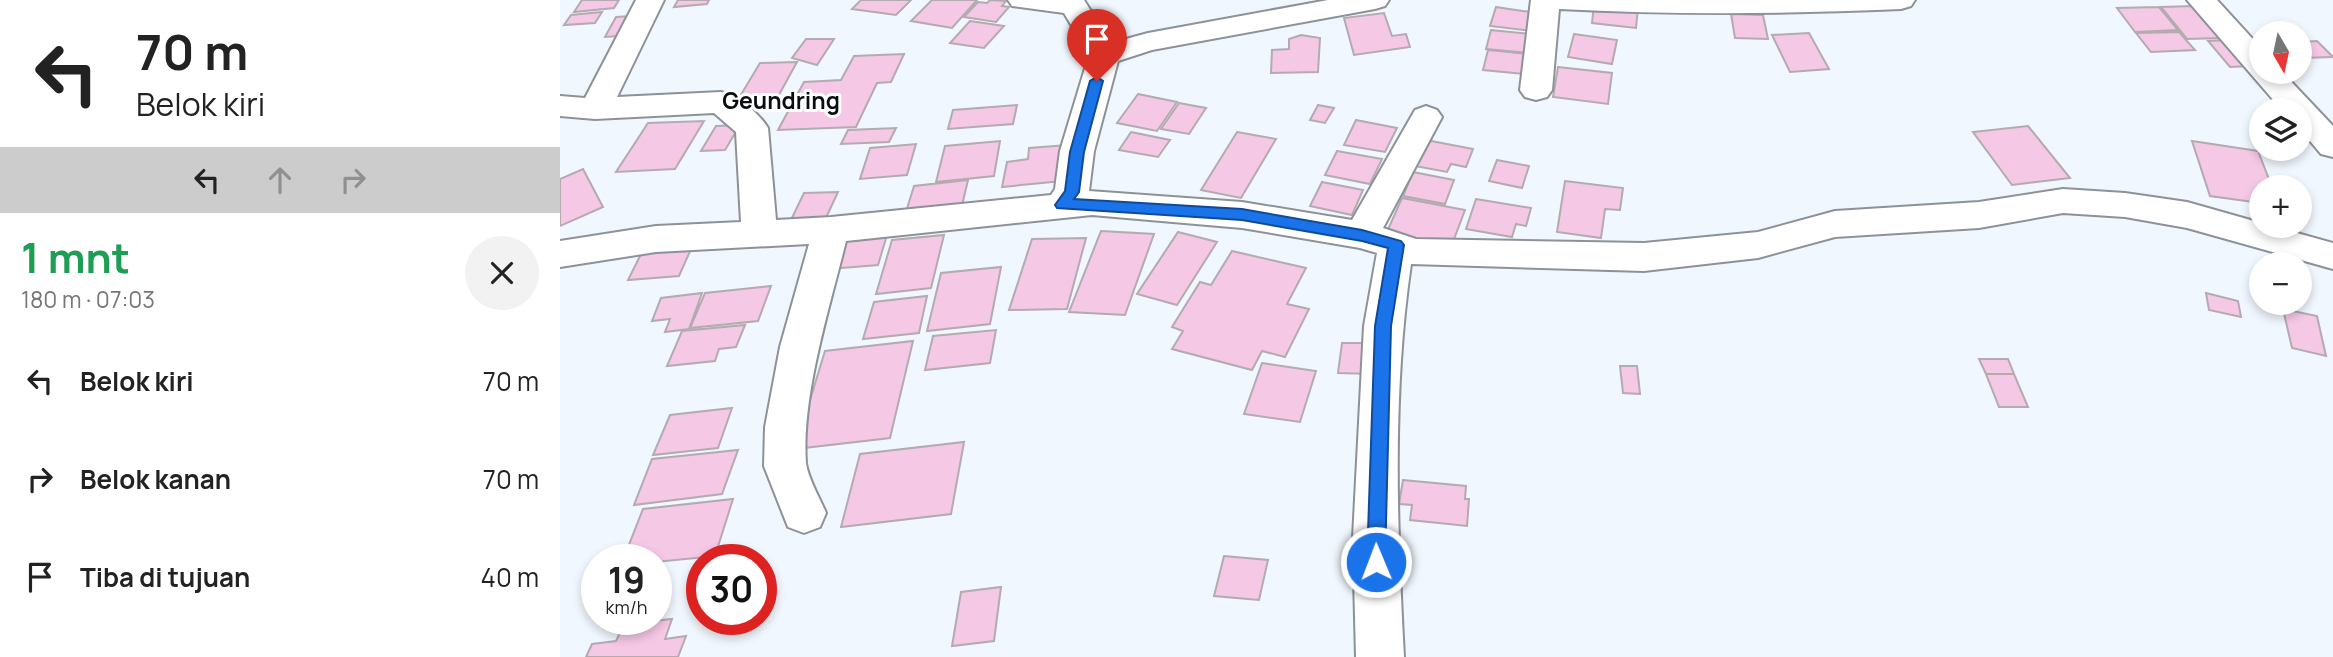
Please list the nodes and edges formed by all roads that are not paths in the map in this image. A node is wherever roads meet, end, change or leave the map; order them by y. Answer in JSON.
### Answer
{"nodes":[{"id":1,"x":650,"y":0,"type":"edge"},
{"id":2,"x":1022,"y":0,"type":"edge"},
{"id":3,"x":1375,"y":0,"type":"edge"},
{"id":4,"x":1545,"y":0,"type":"edge"},
{"id":5,"x":1558,"y":0,"type":"edge"},
{"id":6,"x":1901,"y":0,"type":"edge"},
{"id":7,"x":2201,"y":0,"type":"edge"},
{"id":8,"x":1626,"y":2,"type":"edge"},
{"id":9,"x":2249,"y":54,"type":"edge"},
{"id":10,"x":1104,"y":55,"type":"junction"},
{"id":11,"x":2276,"y":84,"type":"edge"},
{"id":12,"x":1536,"y":90,"type":"dead end"},
{"id":13,"x":560,"y":106,"type":"edge"},
{"id":14,"x":595,"y":109,"type":"junction"},
{"id":15,"x":1426,"y":117,"type":"dead end"},
{"id":16,"x":2333,"y":146,"type":"edge"},
{"id":17,"x":1062,"y":205,"type":"junction"},
{"id":18,"x":831,"y":230,"type":"junction"},
{"id":19,"x":759,"y":234,"type":"junction"},
{"id":20,"x":1379,"y":240,"type":"junction"},
{"id":21,"x":560,"y":254,"type":"edge"},
{"id":22,"x":2333,"y":256,"type":"edge"},
{"id":23,"x":804,"y":513,"type":"dead end"},
{"id":24,"x":1380,"y":657,"type":"edge"}],
"edges":[{"from":1,"to":14,"type":"street"},
{"from":2,"to":10,"type":"street"},
{"from":3,"to":10,"type":"street"},
{"from":4,"to":12,"type":"street"},
{"from":5,"to":8,"type":"street"},
{"from":6,"to":8,"type":"street"},
{"from":7,"to":9,"type":"street"},
{"from":10,"to":17,"type":"street"},
{"from":11,"to":16,"type":"street"},
{"from":13,"to":14,"type":"street"},
{"from":14,"to":19,"type":"street"},
{"from":15,"to":20,"type":"street"},
{"from":17,"to":18,"type":"street"},
{"from":17,"to":20,"type":"street"},
{"from":18,"to":19,"type":"street"},
{"from":18,"to":23,"type":"street"},
{"from":19,"to":21,"type":"street"},
{"from":20,"to":22,"type":"street"},
{"from":20,"to":24,"type":"street"}]}
